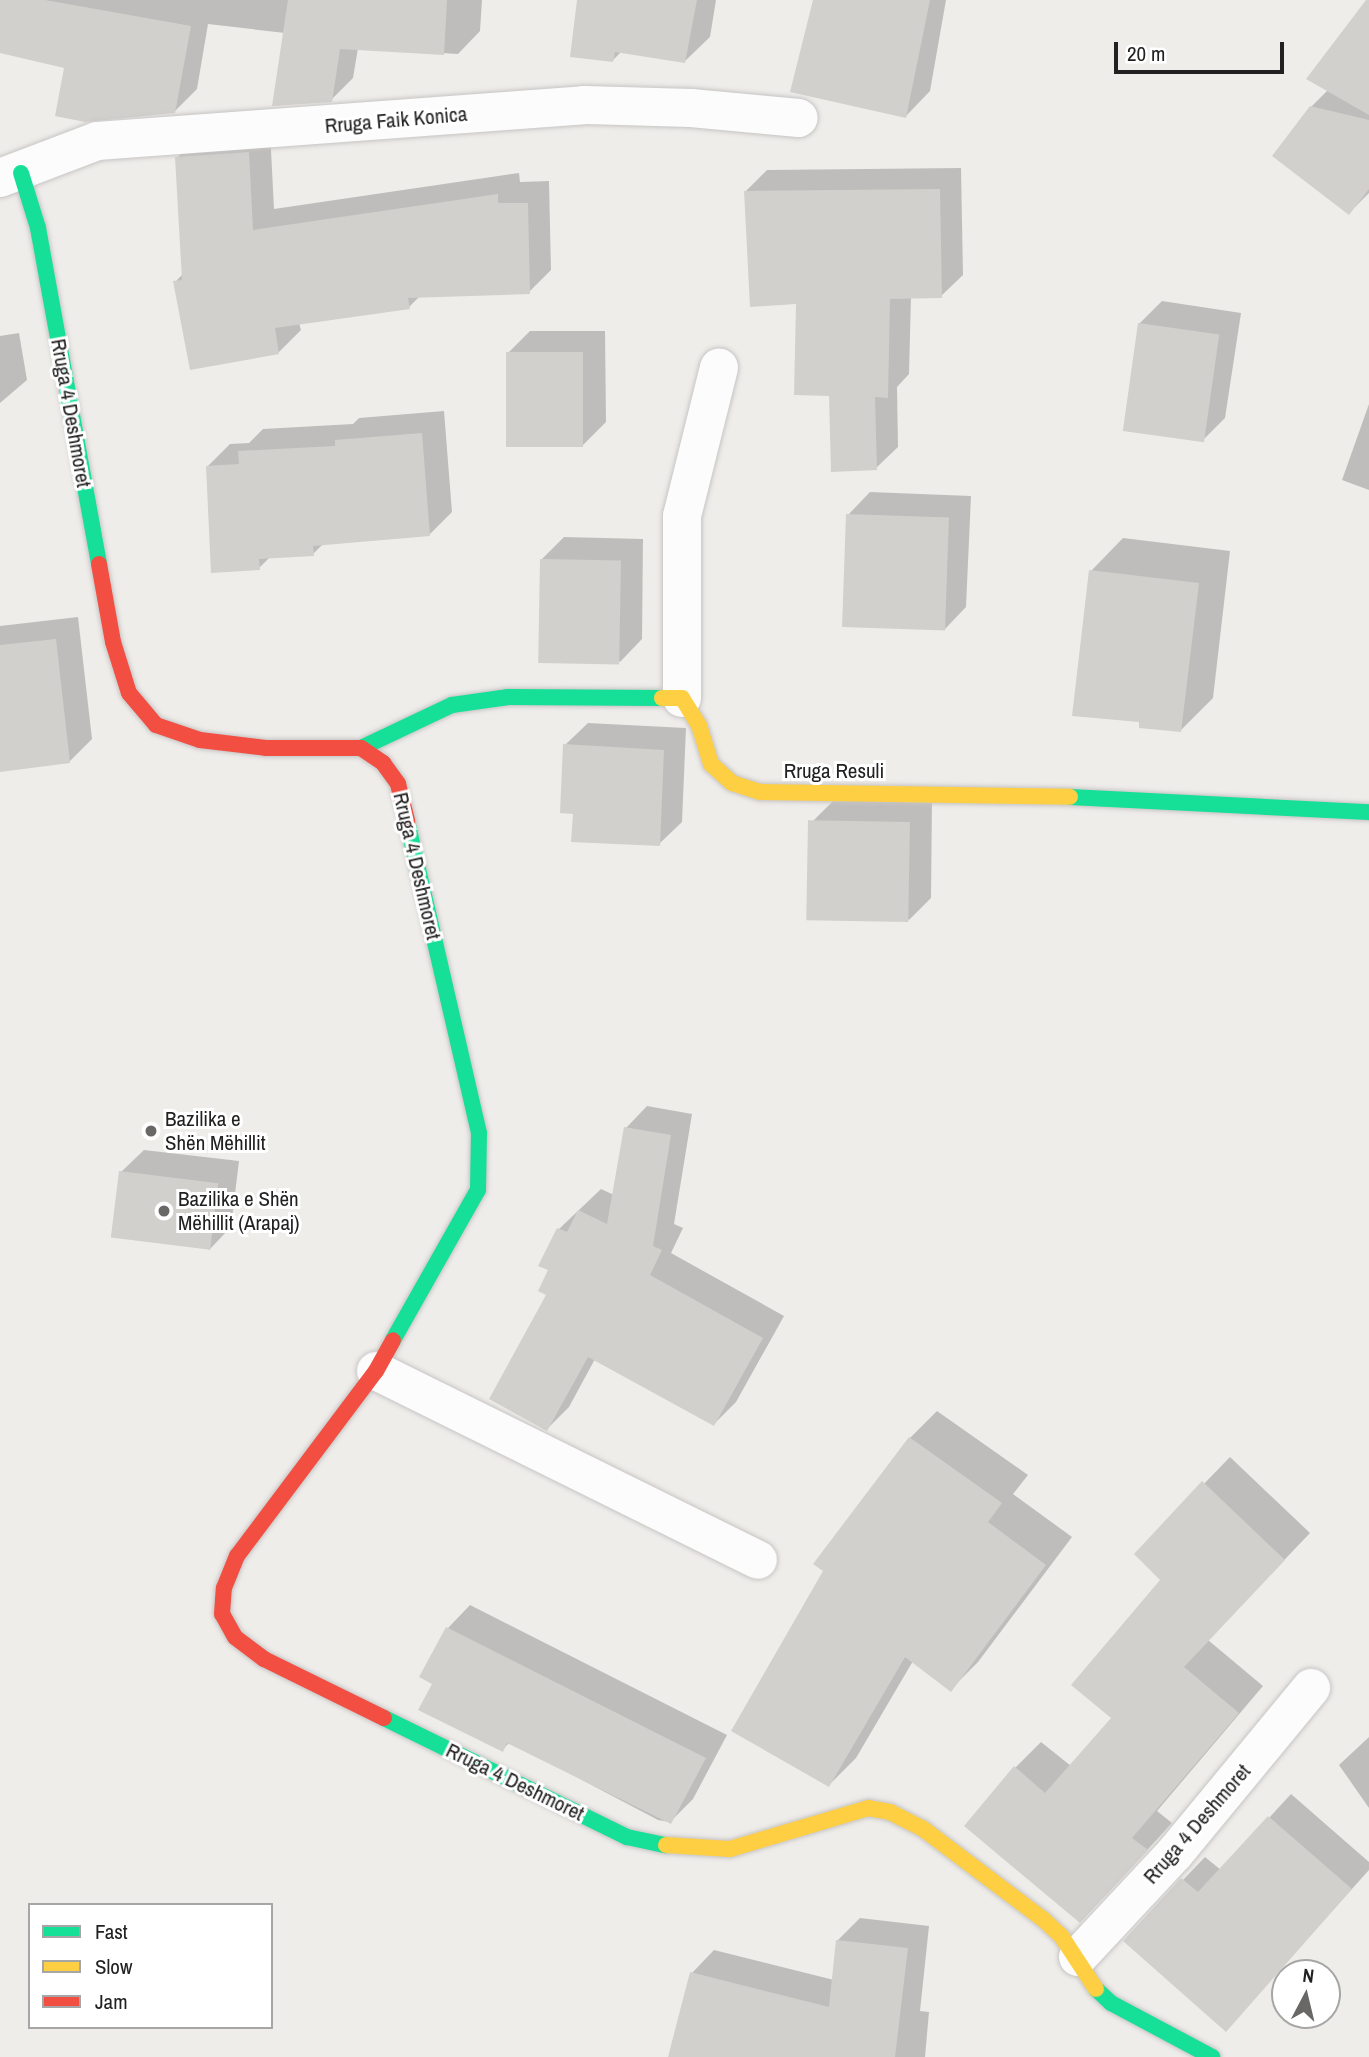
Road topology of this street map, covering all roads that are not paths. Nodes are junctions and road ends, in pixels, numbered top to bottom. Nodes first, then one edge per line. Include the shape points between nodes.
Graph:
1 (799, 118) dead end
2 (10, 175) edge
3 (719, 368) dead end
4 (682, 698) junction
5 (361, 748) junction
6 (1369, 812) edge
7 (376, 1371) junction
8 (758, 1560) dead end
9 (1311, 1688) dead end
10 (1078, 1957) junction
11 (1212, 2057) edge

1 - 2 street, Rruga Faik Konica via 691,107 584,105 97,141
2 - 5 street, Rruga 4 Deshmoret via 37,228 113,642 130,693 156,725 200,740 266,748
3 - 4 street via 682,516
4 - 5 street via 508,697 453,705
4 - 6 street, Rruga Resuli via 699,725 711,764 733,783 760,792 957,792
5 - 7 street, Rruga 4 Deshmoret via 383,763 398,784 479,1133 481,1162 478,1190
7 - 8 street
7 - 10 street, Rruga 4 Deshmoret via 237,1556 224,1588 222,1614 235,1637 264,1659 627,1837 678,1848 730,1849 868,1808 890,1812 922,1828 1044,1920
9 - 10 street, Rruga 4 Deshmoret via 1175,1853
10 - 11 street, Rruga 4 Deshmoret via 1091,1984 1111,2003

